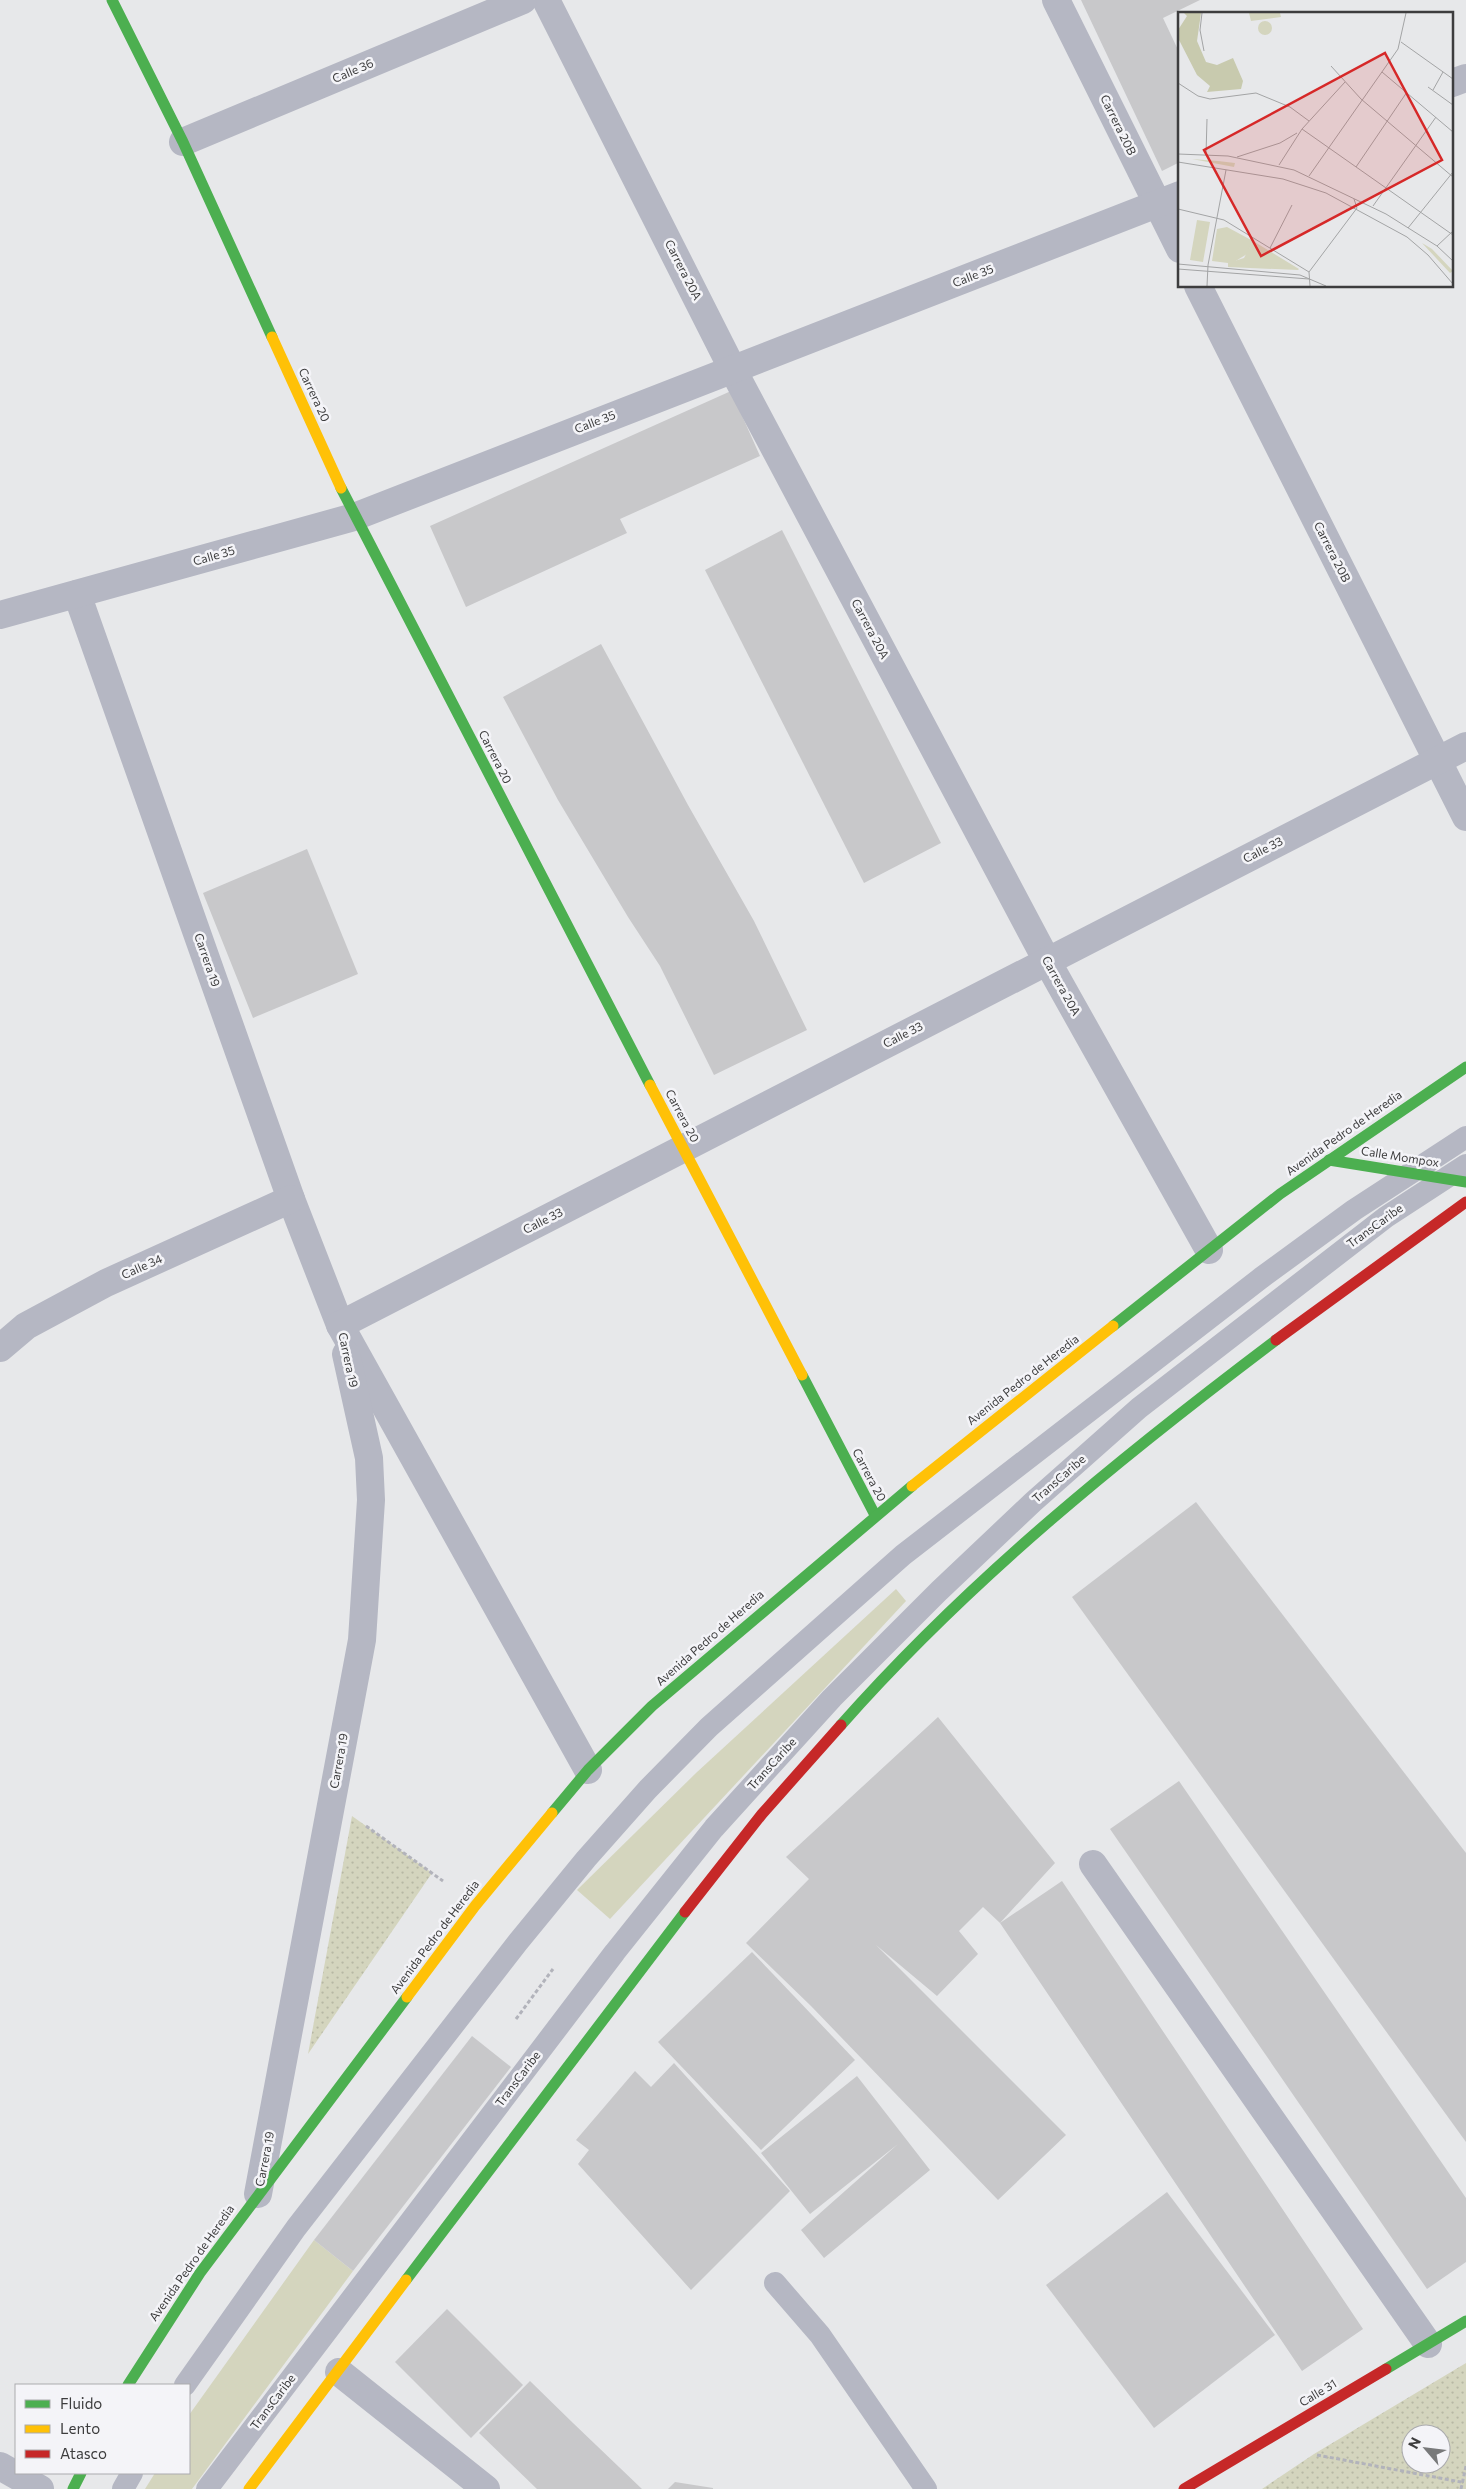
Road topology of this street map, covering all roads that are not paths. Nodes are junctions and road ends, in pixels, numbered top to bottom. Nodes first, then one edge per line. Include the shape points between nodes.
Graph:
1 (112, 0) edge
2 (523, 0) edge
3 (546, 0) edge
4 (1056, 0) edge
5 (1466, 78) edge
6 (1454, 82) edge
7 (183, 142) junction
8 (1168, 200) edge
9 (1178, 241) edge
10 (1199, 288) edge
11 (732, 368) junction
12 (354, 517) junction
13 (77, 594) junction
14 (0, 615) edge
15 (1466, 746) edge
16 (1437, 760) junction
17 (1466, 817) edge
18 (1047, 961) junction
19 (1466, 1067) edge
20 (1466, 1137) edge
21 (683, 1148) junction
22 (1329, 1160) junction
23 (1466, 1165) edge
24 (1411, 1173) junction
25 (1456, 1180) edge
26 (291, 1199) junction
27 (1466, 1202) edge
28 (1209, 1250) junction
29 (340, 1325) junction
30 (0, 1348) edge
31 (875, 1516) junction
32 (588, 1770) junction
33 (1094, 1864) dead end
34 (258, 2194) junction
35 (774, 2283) dead end
36 (1466, 2321) edge
37 (1428, 2344) junction
38 (339, 2372) junction
39 (129, 2384) edge
40 (186, 2384) edge
41 (0, 2466) edge
42 (80, 2474) edge
43 (131, 2474) edge
44 (40, 2489) edge
45 (73, 2489) edge
46 (123, 2489) edge
47 (207, 2489) edge
48 (249, 2489) edge
49 (486, 2489) edge
50 (926, 2489) edge
51 (1184, 2489) edge

1 - 7 main road, Carrera 20
2 - 7 street, Calle 36
3 - 11 street, Carrera 20A
4 - 8 street, Carrera 20B
5 - 6 street
7 - 12 main road, Carrera 20
8 - 9 street, Carrera 20B
8 - 11 street, Calle 35
10 - 16 street, Carrera 20B
11 - 12 street, Calle 35
11 - 18 street, Carrera 20A
12 - 13 street, Calle 35
12 - 21 main road, Carrera 20
13 - 14 street, Calle 35
13 - 26 street, Carrera 19
15 - 16 street, Calle 33
16 - 17 street, Carrera 20B
16 - 18 street, Calle 33
18 - 21 street, Calle 33
18 - 28 street, Carrera 20A
19 - 22 main road, Avenida Pedro de Heredia
20 - 24 lane, TransCaribe
21 - 29 street, Calle 33
21 - 31 main road, Carrera 20
22 - 24 main road, Calle Mompox
22 - 28 main road, Avenida Pedro de Heredia
23 - 25 lane, TransCaribe
24 - 25 main road, Calle Mompox
24 - 40 lane, TransCaribe via 1261,1278 910,1549 709,1727 648,1789 518,1942 296,2228
25 - 47 lane, TransCaribe via 1386,1217 1139,1408 1018,1515 832,1698 714,1828 615,1952
26 - 29 street, Carrera 19
26 - 30 street, Calle 34 via 106,1283 26,1326
27 - 38 main road via 1308,1315 1156,1430 986,1575 916,1646 762,1814 655,1951
28 - 31 main road, Avenida Pedro de Heredia
29 - 32 street, Carrera 19
29 - 34 street, Carrera 19 via 369,1458 371,1500 362,1640
31 - 32 main road, Avenida Pedro de Heredia via 652,1706
32 - 34 main road, Avenida Pedro de Heredia via 475,1906
33 - 37 street
34 - 39 main road, Avenida Pedro de Heredia via 200,2273
35 - 50 lane via 820,2335
36 - 37 main road, Calle 31
37 - 51 main road, Calle 31
38 - 48 main road
38 - 49 street
41 - 44 street
42 - 45 main road
43 - 46 lane

